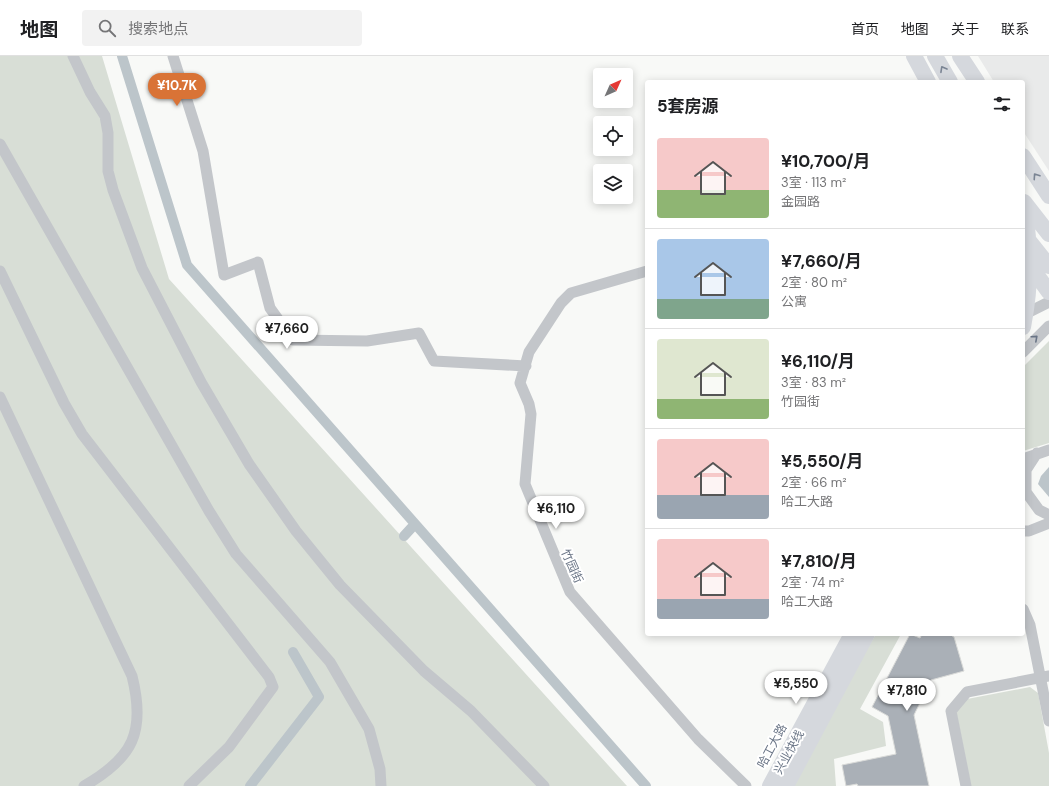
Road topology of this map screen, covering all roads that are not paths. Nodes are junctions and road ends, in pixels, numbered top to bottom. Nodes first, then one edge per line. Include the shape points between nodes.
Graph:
1 (73, 56) edge
2 (173, 56) edge
3 (906, 56) edge
4 (914, 56) edge
5 (935, 56) edge
6 (956, 56) edge
7 (960, 56) edge
8 (919, 80) edge
9 (927, 80) edge
10 (949, 80) edge
11 (968, 80) edge
12 (976, 80) edge
13 (0, 144) edge
14 (1025, 159) edge
15 (1049, 196) edge
16 (1025, 203) edge
17 (1025, 217) edge
18 (1049, 234) edge
19 (1025, 236) edge
20 (1025, 247) edge
21 (1025, 258) edge
22 (1049, 266) edge
23 (0, 271) edge
24 (645, 272) edge
25 (1025, 291) edge
26 (1049, 292) edge
27 (1049, 302) edge
28 (1025, 313) edge
29 (1025, 316) edge
30 (1049, 326) edge
31 (1025, 350) edge
32 (526, 366) junction
33 (0, 397) edge
34 (1049, 450) edge
35 (1037, 453) junction
36 (1025, 458) edge
37 (1049, 516) edge
38 (1049, 523) edge
39 (1025, 531) edge
40 (1025, 613) edge
41 (845, 636) edge
42 (851, 636) edge
43 (866, 636) edge
44 (872, 636) edge
45 (1045, 677) edge
46 (1049, 721) edge
47 (84, 786) edge
48 (189, 786) edge
49 (381, 786) edge
50 (544, 786) edge
51 (746, 786) edge
52 (766, 786) edge
53 (770, 786) edge
54 (786, 786) edge
55 (790, 786) edge
56 (966, 786) edge

1 - 50 street via 105,116 108,133 108,171 142,268 201,382 249,464 296,531 340,585 424,672 471,710
2 - 32 street via 203,151 224,275 258,262 270,308 293,340 367,341 419,333 434,361
3 - 8 highway
4 - 9 highway
10 -> 5 highway
6 - 11 highway
7 - 12 highway
13 - 49 street via 216,524 236,554 330,662 369,729 380,769
15 -> 14 highway
16 - 18 highway
17 - 28 highway via 1031,272
19 - 22 highway
20 - 25 highway via 1029,276
21 - 26 highway
23 - 48 street via 64,403 82,434 260,665 273,687 229,747
24 - 32 street, 竹园街 via 571,293 561,303 529,352
27 - 29 street
31 -> 30 street
32 - 51 street, 竹园街 via 520,383 531,414 525,484 570,592 698,739
33 - 47 street via 132,676 138,699 137,732 123,758 103,775
34 - 35 street
35 - 36 street
35 - 37 street via 1026,470 1026,492 1039,510
38 - 39 street
40 - 45 street
41 - 52 street, 哈工大路
42 - 53 highway, 兴业快线
43 - 54 highway, 兴业快线
44 - 55 street
45 - 46 street
45 - 56 street via 967,692 951,711

